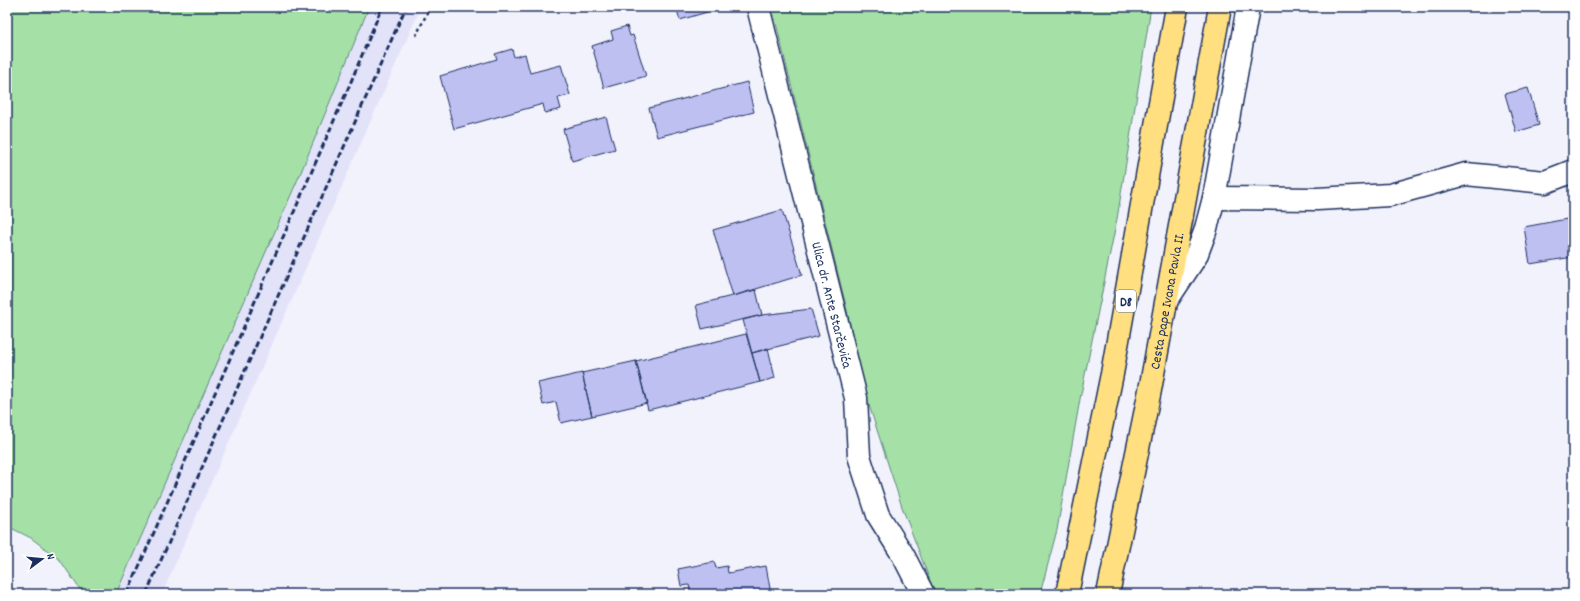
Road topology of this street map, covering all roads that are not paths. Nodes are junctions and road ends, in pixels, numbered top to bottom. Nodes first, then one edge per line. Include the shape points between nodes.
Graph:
1 (758, 7) edge
2 (1177, 7) edge
3 (1220, 7) edge
4 (1248, 7) edge
5 (1573, 171) edge
6 (1214, 198) junction
7 (1167, 300) junction
8 (923, 594) edge
9 (1067, 594) edge
10 (1108, 594) edge

1 - 8 street, Ulica dr. Ante Starčevića via 856,398 859,456 878,515 904,555
2 - 9 main road, D8 via 1112,374
3 - 7 main road, Cesta pape Ivana Pavla II.
4 - 6 street
5 - 6 street via 1545,182 1466,174 1390,195 1317,199
6 - 7 street via 1196,256
7 - 10 main road, Cesta pape Ivana Pavla II.

